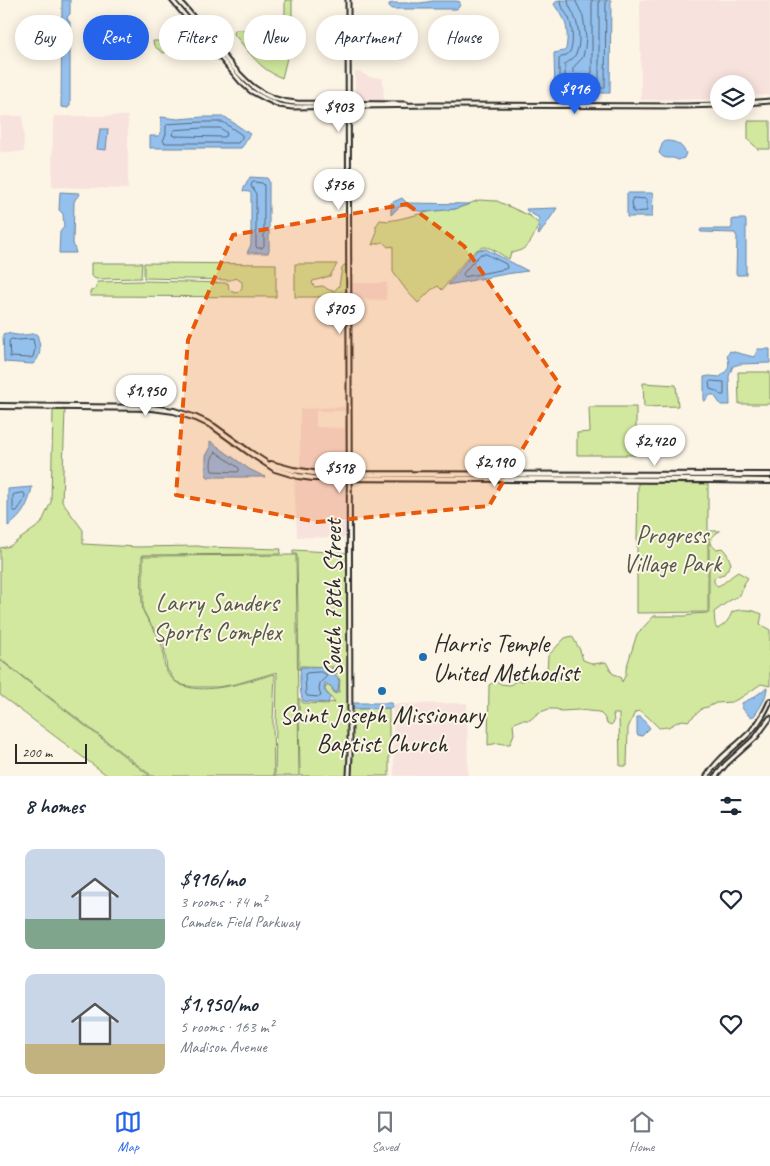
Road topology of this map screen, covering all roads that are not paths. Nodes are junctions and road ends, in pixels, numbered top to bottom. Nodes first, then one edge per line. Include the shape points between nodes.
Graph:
1 (172, 0) edge
2 (178, 0) edge
3 (348, 0) edge
4 (770, 101) edge
5 (755, 102) edge
6 (348, 105) junction
7 (710, 105) edge
8 (0, 406) edge
9 (633, 475) junction
10 (679, 475) junction
11 (770, 475) edge
12 (349, 476) junction
13 (608, 477) junction
14 (641, 479) junction
15 (770, 481) edge
16 (770, 701) edge
17 (770, 718) edge
18 (349, 776) edge
19 (707, 776) edge
20 (716, 776) edge

1 - 6 street via 237,78 254,93 290,107
2 - 6 street via 249,85 270,97 291,102
3 - 6 street, South 78th Street
4 - 5 street
6 - 7 street
6 - 12 street, South 78th Street
8 - 12 main road via 174,411 207,423 264,461 307,473
9 - 10 main road
9 - 13 main road
9 - 14 main road
10 - 11 main road
10 - 14 main road
12 - 13 main road
12 - 18 street, South 78th Street
13 - 14 main road
14 - 15 main road
16 - 19 street via 756,725
17 - 20 street via 756,737

